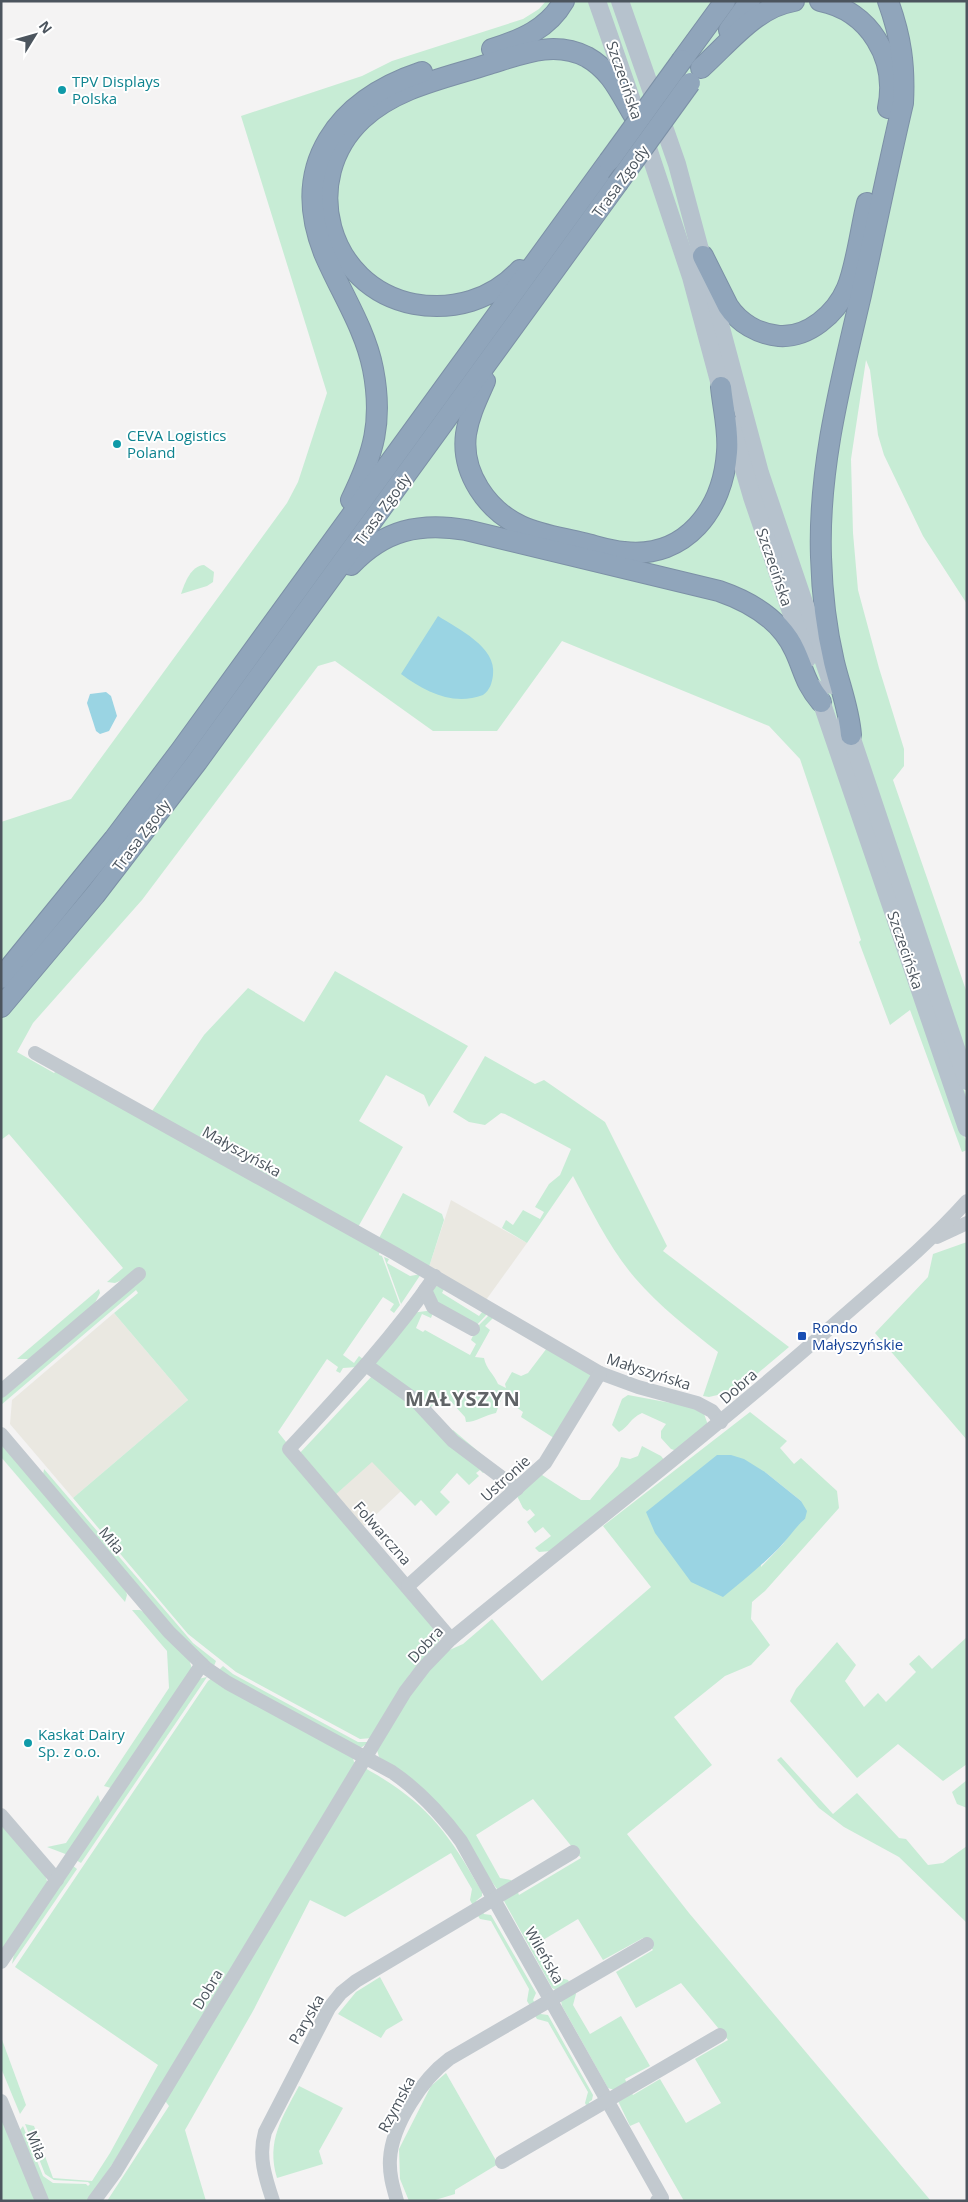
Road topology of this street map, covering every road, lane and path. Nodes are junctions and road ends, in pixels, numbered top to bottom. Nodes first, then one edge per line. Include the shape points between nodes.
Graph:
1 (564, 1) edge
2 (597, 1) edge
3 (620, 1) edge
4 (725, 1) edge
5 (750, 1) edge
6 (794, 1) edge
7 (820, 1) edge
8 (888, 1) edge
9 (696, 75) junction
10 (642, 128) junction
11 (569, 217) junction
12 (703, 256) junction
13 (526, 310) junction
14 (721, 388) junction
15 (317, 564) junction
16 (303, 616) junction
17 (821, 702) junction
18 (851, 735) junction
19 (1, 978) edge
20 (1, 1007) edge
21 (34, 1053) dead end
22 (967, 1081) edge
23 (967, 1128) edge
24 (967, 1201) edge
25 (967, 1224) edge
26 (930, 1240) junction
27 (139, 1274) dead end
28 (435, 1276) junction
29 (425, 1290) junction
30 (474, 1329) dead end
31 (366, 1365) junction
32 (600, 1373) junction
33 (1, 1392) edge
34 (721, 1422) junction
35 (1, 1434) edge
36 (517, 1489) junction
37 (408, 1586) junction
38 (451, 1639) junction
39 (202, 1664) junction
40 (366, 1758) junction
41 (1, 1814) edge
42 (574, 1852) dead end
43 (57, 1880) junction
44 (494, 1900) junction
45 (647, 1944) dead end
46 (1, 1962) edge
47 (550, 1998) junction
48 (720, 2035) dead end
49 (608, 2099) junction
50 (1, 2101) edge
51 (502, 2162) dead end
52 (660, 2199) edge
53 (42, 2201) edge
54 (94, 2201) edge
55 (273, 2201) edge
56 (397, 2201) edge

1 - 15 highway via 548,23 528,36 410,76 373,93 354,107 324,146 314,184 314,213 324,253 360,331 372,367 377,416 376,436 362,479
2 - 10 main road, Szczecińska
3 - 12 main road, Szczecińska via 677,164
4 - 11 highway, Trasa Zgody, bridge
5 - 9 highway, Trasa Zgody
6 - 9 highway via 760,14
7 - 12 highway via 843,8 868,27 881,47 890,78 889,104 847,288 836,307 820,323 796,334 772,335 749,326 733,314 715,285
8 - 18 highway via 905,72 903,103 837,398 820,515 825,604 834,662 850,715
9 - 13 highway, Trasa Zgody, bridge
10 - 11 highway via 627,108 613,79 595,62 568,50 535,50 422,85 372,110 341,144 332,165 327,193 334,237 341,253 358,275 376,289 422,305 444,307 494,292 511,280
10 - 14 main road, Szczecińska via 687,263
11 - 15 highway, Trasa Zgody
12 - 18 main road, Szczecińska via 766,492
13 - 14 highway via 472,408 466,436 474,481 499,513 521,526 624,552 665,547 691,533 713,507 724,470 728,450
13 - 16 highway, Trasa Zgody
14 - 17 main road, Szczecińska via 752,497
15 - 19 highway, Trasa Zgody via 114,840
16 - 17 highway via 353,563 390,535 441,526 466,530 710,588 745,601 773,620 786,635 809,688
16 - 20 highway, Trasa Zgody via 123,859
17 - 23 main road, Szczecińska
18 - 22 main road, Szczecińska
21 - 28 street, Małyszyńska
24 - 26 street, Dobra
25 - 26 street, Dobra
26 - 34 street, Dobra
27 - 33 street
28 - 29 street
28 - 32 street, Małyszyńska
29 - 30 street via 433,1307
29 - 31 street
31 - 36 street via 415,1400 453,1441
31 - 37 street, Folwarczna via 289,1449
32 - 34 street, Małyszyńska via 698,1403 712,1411
32 - 36 street, Ustronie via 545,1463
34 - 38 street, Dobra
35 - 39 street, Miła via 169,1632
36 - 37 street, Ustronie
37 - 38 street, Folwarczna
38 - 40 street, Dobra via 414,1679
39 - 40 street, Miła via 228,1683
39 - 43 street
40 - 44 street, Wileńska via 404,1780 439,1812 461,1841
40 - 54 street, Dobra via 116,2171
41 - 43 street
42 - 44 street, Paryska
43 - 46 street
44 - 47 street, Wileńska
44 - 55 street, Paryska via 356,1981 335,2000 264,2132 262,2164
45 - 47 street, Rzymska
47 - 49 street, Wileńska
47 - 56 street, Rzymska via 449,2059 420,2088 396,2134 391,2152 390,2177
48 - 49 street
49 - 51 street
49 - 52 street, Wileńska
50 - 53 street, Miła

